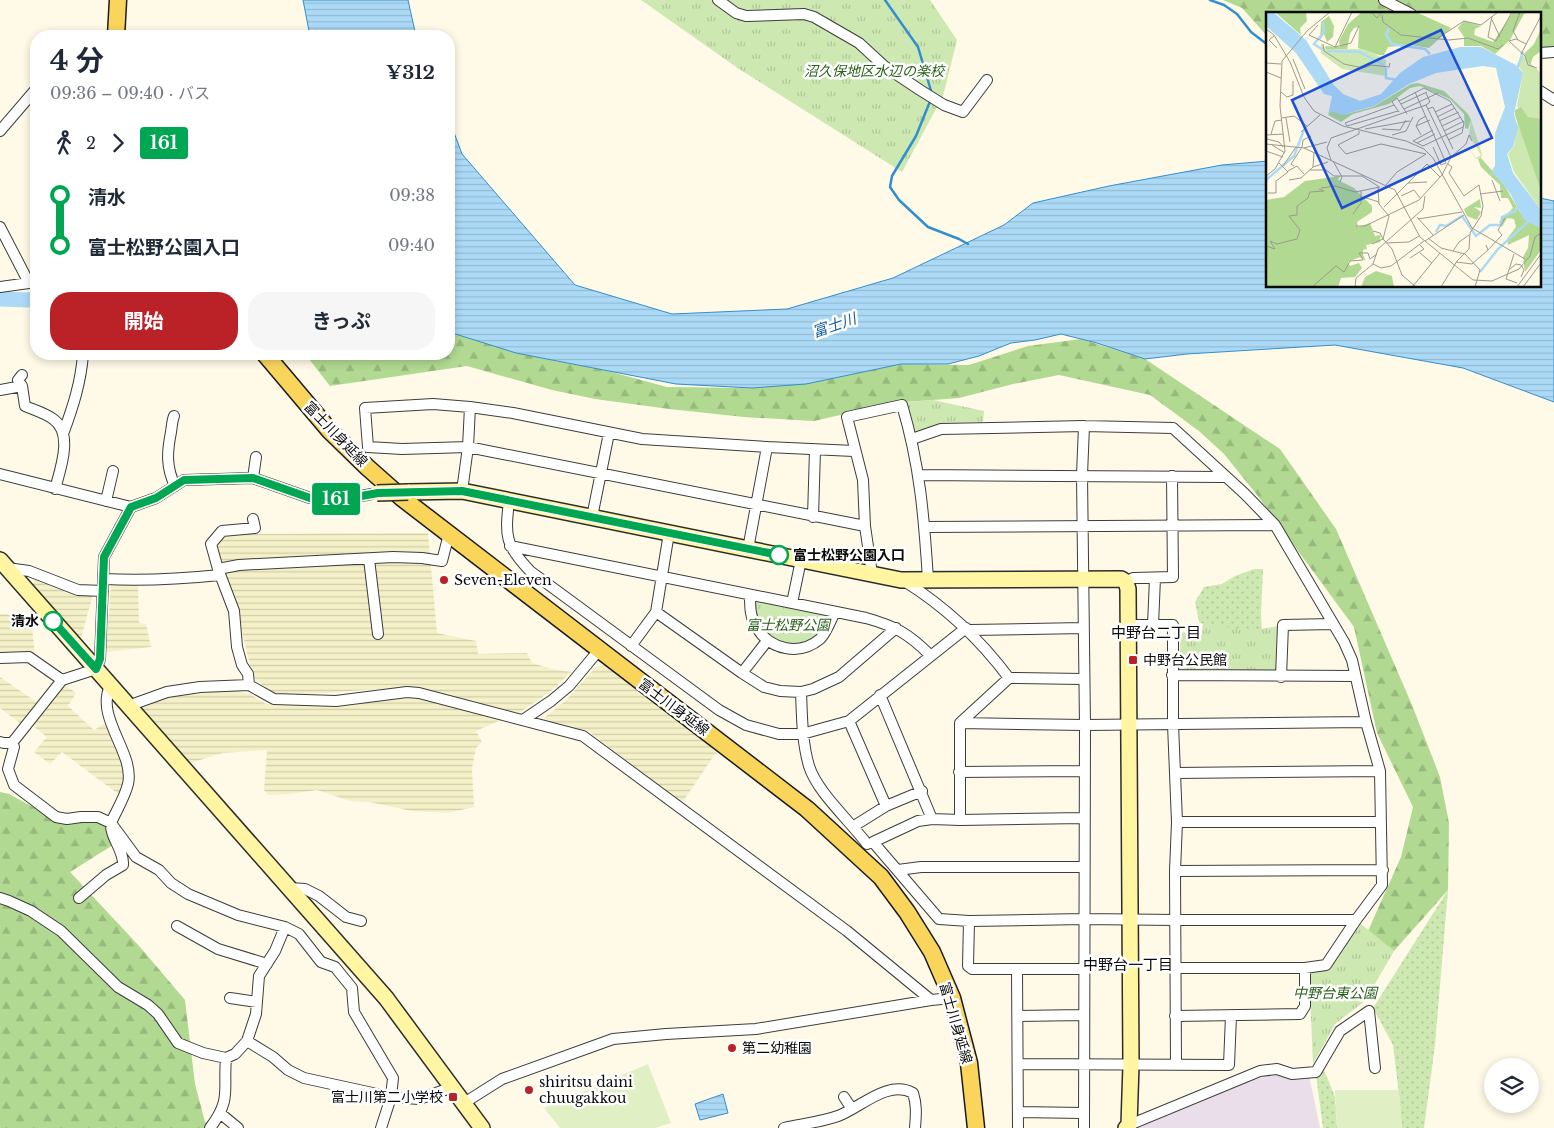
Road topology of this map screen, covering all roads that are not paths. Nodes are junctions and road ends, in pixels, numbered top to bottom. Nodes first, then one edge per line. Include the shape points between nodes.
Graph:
1 (118, 0) edge
2 (718, 0) edge
3 (1384, 0) edge
4 (1407, 12) edge
5 (116, 30) edge
6 (987, 80) dead end
7 (1542, 92) edge
8 (30, 96) edge
9 (1554, 100) edge
10 (0, 131) edge
11 (0, 227) edge
12 (30, 277) edge
13 (30, 282) edge
14 (0, 286) edge
15 (83, 360) edge
16 (270, 360) edge
17 (22, 375) dead end
18 (22, 386) junction
19 (0, 390) edge
20 (470, 407) junction
21 (174, 416) dead end
22 (1084, 426) junction
23 (609, 432) junction
24 (63, 434) junction
25 (912, 440) junction
26 (468, 447) junction
27 (767, 448) junction
28 (815, 450) junction
29 (854, 451) junction
30 (256, 457) dead end
31 (114, 471) dead end
32 (601, 473) junction
33 (0, 474) edge
34 (919, 475) junction
35 (1082, 475) junction
36 (1172, 476) junction
37 (1225, 477) junction
38 (253, 478) junction
39 (175, 486) junction
40 (55, 489) junction
41 (462, 491) junction
42 (378, 493) joint
43 (106, 501) junction
44 (509, 501) junction
45 (757, 505) junction
46 (131, 507) junction
47 (592, 517) junction
48 (813, 517) junction
49 (253, 519) dead end
50 (1083, 525) junction
51 (1275, 525) junction
52 (865, 526) junction
53 (1173, 526) junction
54 (924, 527) junction
55 (669, 533) junction
56 (449, 534) junction
57 (510, 546) junction
58 (748, 549) junction
59 (369, 559) junction
60 (801, 560) junction
61 (3, 564) edge
62 (219, 572) junction
63 (872, 574) junction
64 (662, 576) junction
65 (1083, 578) junction
66 (1155, 578) junction
67 (928, 579) junction
68 (104, 580) junction
69 (901, 580) junction
70 (1126, 582) junction
71 (103, 591) junction
72 (750, 595) junction
73 (792, 603) junction
74 (656, 612) junction
75 (835, 612) junction
76 (1333, 624) junction
77 (1128, 625) junction
78 (1153, 625) junction
79 (896, 628) junction
80 (1083, 628) junction
81 (967, 629) junction
82 (378, 634) dead end
83 (768, 641) junction
84 (631, 646) junction
85 (599, 650) junction
86 (930, 655) junction
87 (0, 658) edge
88 (96, 669) junction
89 (742, 674) junction
90 (1172, 676) junction
91 (1355, 676) junction
92 (1281, 677) junction
93 (1009, 678) junction
94 (1083, 679) junction
95 (62, 680) junction
96 (249, 685) junction
97 (110, 686) junction
98 (801, 692) junction
99 (880, 695) junction
100 (128, 706) junction
101 (523, 720) junction
102 (849, 721) junction
103 (1366, 722) junction
104 (960, 723) junction
105 (1128, 724) junction
106 (1173, 724) junction
107 (1085, 725) junction
108 (802, 734) junction
109 (0, 742) edge
110 (12, 742) junction
111 (1084, 771) junction
112 (1380, 771) junction
113 (959, 772) junction
114 (1176, 772) junction
115 (922, 791) junction
116 (886, 806) junction
117 (1084, 818) junction
118 (932, 819) junction
119 (960, 820) junction
120 (1177, 822) junction
121 (1381, 822) junction
122 (111, 824) junction
123 (854, 826) junction
124 (867, 844) dead end
125 (1083, 867) junction
126 (898, 870) junction
127 (1383, 870) junction
128 (1175, 871) junction
129 (288, 888) junction
130 (0, 898) edge
131 (79, 898) dead end
132 (1084, 919) junction
133 (1129, 919) junction
134 (1176, 920) junction
135 (1356, 920) junction
136 (361, 921) dead end
137 (969, 921) junction
138 (177, 926) dead end
139 (285, 926) junction
140 (267, 964) junction
141 (1175, 968) junction
142 (1305, 968) junction
143 (1083, 969) junction
144 (1017, 970) junction
145 (230, 998) dead end
146 (952, 998) junction
147 (931, 1000) junction
148 (257, 1002) junction
149 (1018, 1016) junction
150 (1083, 1016) junction
151 (1175, 1016) junction
152 (1230, 1016) junction
153 (247, 1041) junction
154 (226, 1058) junction
155 (1018, 1064) junction
156 (1084, 1064) junction
157 (1131, 1065) junction
158 (1176, 1065) junction
159 (1375, 1068) dead end
160 (453, 1087) junction
161 (844, 1097) dead end
162 (391, 1098) junction
163 (464, 1103) junction
164 (852, 1109) junction
165 (1018, 1112) junction
166 (1084, 1113) junction
167 (221, 1114) junction
168 (1128, 1127) edge
169 (210, 1128) edge
170 (238, 1128) edge
171 (381, 1128) edge
172 (482, 1128) edge
173 (784, 1128) edge
174 (915, 1128) edge
175 (976, 1128) edge
176 (1018, 1128) edge
177 (1084, 1128) edge

1 - 5 main road
2 - 6 street via 746,16 804,14 814,18 859,43 884,66 920,90 963,112
3 - 4 street
7 - 9 street
8 - 10 street
11 - 12 street
13 - 14 street
15 - 24 street via 78,391
16 - 56 main road, 富士川身延線 via 342,443 402,498
17 - 18 street via 18,380
18 - 19 street
18 - 24 street via 25,406 55,420
20 - 23 street
20 - 26 street
20 - 26 street via 433,404 365,408 368,447
21 - 39 street via 167,459
22 - 25 street via 941,429
22 - 35 street
22 - 37 street via 1173,428
23 - 27 street via 642,439
23 - 32 street
24 - 40 street via 64,454
25 - 29 street via 902,405 847,417
25 - 34 street
26 - 32 street
26 - 41 street
27 - 28 street
27 - 45 street
28 - 29 street
28 - 48 street
29 - 52 street via 863,480
30 - 38 street
31 - 43 street
32 - 45 street
32 - 47 street
33 - 40 street
34 - 35 street
34 - 54 street
35 - 36 street
35 - 50 street
36 - 37 street
36 - 53 street
37 - 51 street
38 - 39 street via 184,480
38 - 42 street via 310,498 345,499
39 - 46 street via 156,498
40 - 43 street
41 - 42 street, bridge
41 - 44 street
43 - 46 street
44 - 47 street
44 - 57 street via 506,528
45 - 48 street
45 - 58 street
46 - 68 street via 104,557
47 - 55 street
48 - 52 street
49 - 62 street via 255,528 222,530 213,540 211,544
50 - 53 street
50 - 54 street
50 - 65 street
51 - 53 street
51 - 76 street
52 - 63 street
53 - 66 street via 1173,577
54 - 67 street
55 - 58 street
55 - 64 street
56 - 59 street via 442,561
56 - 85 main road, 富士川身延線
57 - 64 street
57 - 84 street via 530,571
58 - 60 street
59 - 62 street via 239,566
59 - 82 street
60 - 63 street
60 - 73 street
61 - 71 street via 78,590
61 - 88 street
62 - 68 street via 183,579
62 - 96 street via 234,611 238,647
63 - 69 street
64 - 72 street
64 - 74 street
65 - 67 street
65 - 70 street via 1121,579
65 - 80 street
66 - 70 street via 1133,578
66 - 78 street
67 - 69 street
68 - 71 street
69 - 81 street via 925,594
70 - 77 street
71 - 88 street via 100,659
72 - 73 street
72 - 83 street via 750,613 756,627
73 - 75 street
74 - 84 street
74 - 89 street
75 - 79 street
75 - 83 street via 826,632 803,648 795,650
76 - 91 street via 1352,660
76 - 92 street via 1283,625
77 - 78 street
77 - 105 street
78 - 90 street via 1173,625
79 - 86 street
79 - 98 street via 839,676
80 - 81 street
80 - 94 street
81 - 86 street
81 - 93 street via 992,654
83 - 89 street
84 - 108 street via 719,710 746,725 779,734
85 - 101 street via 569,686
85 - 146 main road, 富士川身延線 via 807,809 881,877 932,952
86 - 99 street
87 - 95 street via 29,657
88 - 95 street
88 - 97 street
89 - 98 street via 764,687
90 - 92 street
90 - 106 street
91 - 92 street
91 - 103 street
93 - 94 street
93 - 104 street
94 - 107 street
95 - 110 street
96 - 100 street via 167,692
96 - 101 street via 274,699 336,701 413,692
97 - 100 street
97 - 122 street via 107,709 128,767 128,783
98 - 108 street
99 - 102 street
99 - 115 street
100 - 129 street
101 - 147 street via 583,736 839,925
102 - 108 street
102 - 116 street
103 - 106 street
103 - 112 street
104 - 107 street
104 - 113 street
105 - 106 street
105 - 107 street
105 - 133 street
106 - 114 street
107 - 111 street
108 - 123 street via 809,768 824,793
109 - 110 street
110 - 122 street via 14,747 8,769 14,785 56,817 98,817
111 - 113 street
111 - 117 street
112 - 114 street
112 - 121 street
113 - 119 street
114 - 120 street
115 - 116 street
115 - 118 street
116 - 123 street
117 - 119 street
117 - 125 street
118 - 119 street
118 - 126 street via 918,821 873,842
120 - 121 street
120 - 128 street
121 - 127 street
122 - 131 street via 123,865
122 - 139 street via 136,857 159,870 188,894 238,914
123 - 124 street
125 - 126 street via 921,867
125 - 132 street
126 - 137 street via 939,919
127 - 128 street
127 - 135 street via 1382,885
128 - 134 street
129 - 136 street via 306,884 346,917
129 - 160 street via 386,998
130 - 154 street via 31,911 61,931 118,987 158,1014 178,1042 203,1053
132 - 133 street
132 - 137 street
132 - 143 street
133 - 134 street
133 - 157 street
134 - 135 street
134 - 141 street
135 - 142 street via 1326,966
137 - 144 street via 968,966 972,969
138 - 140 street via 218,949
139 - 140 street
139 - 162 street via 299,934 321,962 335,967 352,988 354,1012 393,1078
140 - 148 street via 259,976
141 - 142 street
141 - 151 street
142 - 152 street via 1305,1006 1300,1014
143 - 144 street
143 - 150 street
144 - 149 street
145 - 148 street
146 - 147 street
146 - 175 main road, 富士川身延線 via 969,1063
147 - 163 street via 756,1030 613,1039 502,1079
148 - 153 street
149 - 150 street
149 - 155 street
150 - 156 street
151 - 152 street
151 - 158 street
152 - 158 street via 1229,1065
153 - 154 street via 235,1054
153 - 162 street via 304,1078
154 - 167 street via 226,1094
155 - 156 street
155 - 165 street
156 - 157 street
156 - 166 street
157 - 158 street
157 - 168 street
159 - 168 street via 1369,1011 1340,1031 1316,1072 1260,1071
160 - 162 street via 419,1099
160 - 163 street
161 - 164 street
162 - 171 street
163 - 172 street
164 - 173 street via 838,1116
164 - 174 street via 886,1091 906,1089 913,1093 917,1106
165 - 166 street
165 - 176 street
166 - 177 street
167 - 169 street
167 - 170 street

